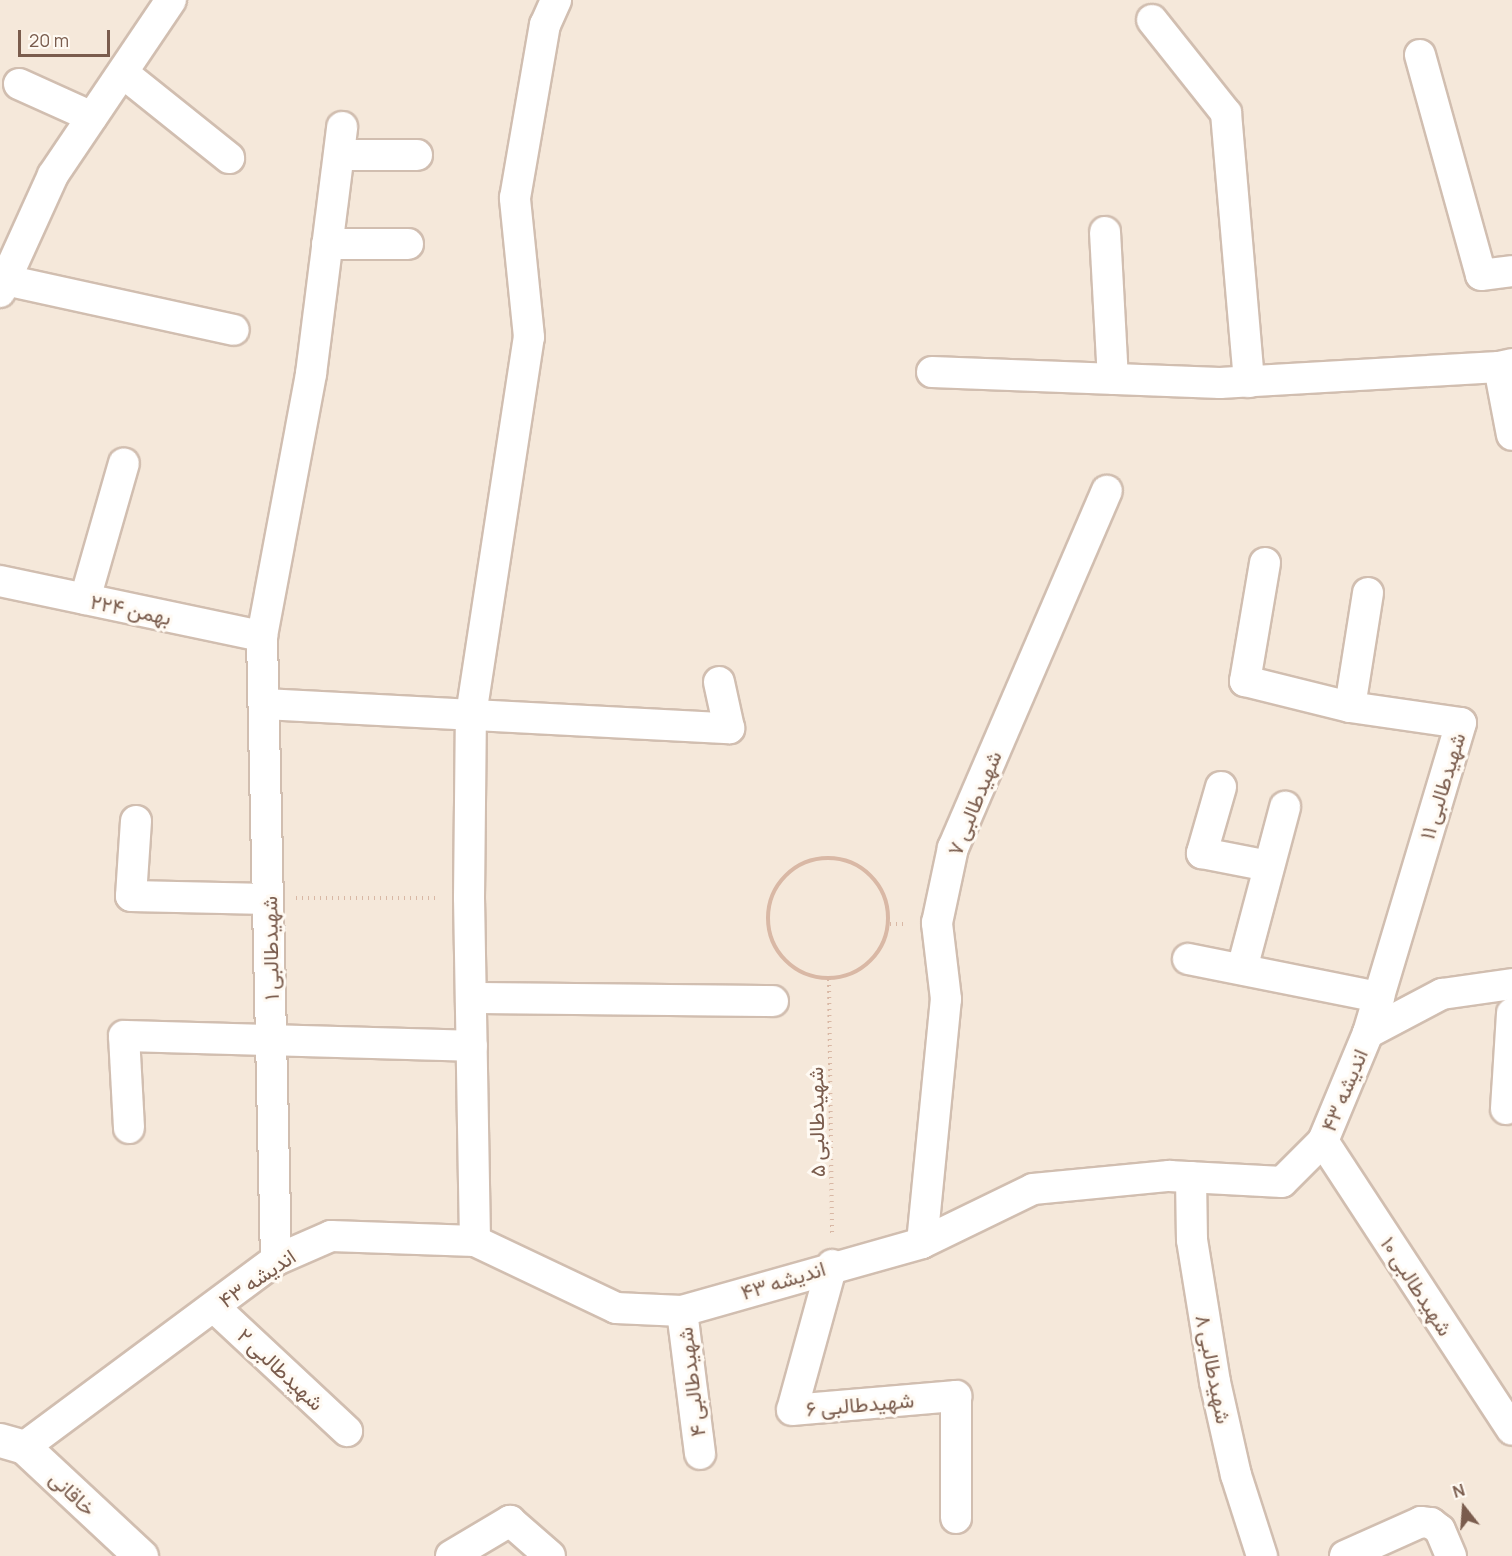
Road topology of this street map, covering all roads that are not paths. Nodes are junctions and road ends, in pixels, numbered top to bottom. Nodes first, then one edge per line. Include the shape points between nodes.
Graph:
1 (171, 0) edge
2 (556, 0) edge
3 (1152, 20) dead end
4 (1420, 55) dead end
5 (123, 73) junction
6 (19, 84) dead end
7 (92, 117) junction
8 (417, 155) dead end
9 (229, 158) dead end
10 (1105, 232) dead end
11 (327, 244) junction
12 (408, 244) dead end
13 (1512, 271) edge
14 (3, 286) edge
15 (234, 330) dead end
16 (1506, 366) edge
17 (932, 372) dead end
18 (1113, 379) junction
19 (1248, 382) junction
20 (1512, 435) edge
21 (123, 463) dead end
22 (1107, 491) dead end
23 (1265, 563) dead end
24 (0, 581) edge
25 (1368, 593) dead end
26 (85, 599) junction
27 (262, 636) junction
28 (719, 682) dead end
29 (264, 704) junction
30 (1350, 707) junction
31 (471, 715) junction
32 (1221, 787) dead end
33 (1285, 807) dead end
34 (136, 821) dead end
35 (1269, 866) junction
36 (268, 898) junction
37 (1188, 959) dead end
38 (1242, 969) junction
39 (1512, 984) edge
40 (1379, 997) junction
41 (471, 998) junction
42 (773, 1001) dead end
43 (1512, 1013) edge
44 (1368, 1033) junction
45 (272, 1039) junction
46 (471, 1046) junction
47 (1506, 1109) dead end
48 (129, 1128) dead end
49 (1323, 1141) junction
50 (1191, 1177) junction
51 (475, 1241) junction
52 (922, 1243) junction
53 (276, 1260) junction
54 (832, 1265) junction
55 (214, 1307) junction
56 (682, 1311) junction
57 (1512, 1430) edge
58 (347, 1431) dead end
59 (12, 1443) edge
60 (700, 1454) dead end
61 (956, 1518) dead end
62 (141, 1556) edge
63 (451, 1556) edge
64 (550, 1556) edge
65 (1262, 1556) edge
66 (1346, 1556) edge
67 (1451, 1556) edge

1 - 5 street
2 - 31 street via 545,25 515,198 529,337
3 - 19 street via 1226,113
4 - 13 street via 1481,275
5 - 7 street
5 - 9 street
6 - 7 street
7 - 14 street via 53,175
8 - 11 street, شهیدطالبی ۱ via 340,141
10 - 18 street
11 - 12 street
11 - 27 street, شهیدطالبی ۱ via 311,374
14 - 15 street
16 - 19 street
16 - 20 street
17 - 18 street
18 - 19 street
21 - 26 street
22 - 52 street, شهیدطالبی ۷ via 953,848 937,923 946,999
23 - 30 street via 1245,681
24 - 26 street, ۲۲بهمن ۴
25 - 30 street
26 - 27 street, ۲۲بهمن ۴
27 - 29 street, شهیدطالبی ۱
28 - 31 street via 729,728
29 - 31 street
29 - 36 street, شهیدطالبی ۱
30 - 40 street, شهیدطالبی ۱۱ via 1461,723
31 - 41 street
32 - 35 street via 1202,853
33 - 35 street
34 - 36 street via 131,896
35 - 38 street
36 - 45 street, شهیدطالبی ۱
37 - 38 street
38 - 40 street
39 - 44 street, اندیشه ۴۳ via 1443,994
40 - 44 street, شهیدطالبی ۱۱
41 - 42 street
41 - 46 street
43 - 47 street
44 - 49 street, اندیشه ۴۳
45 - 46 street
45 - 48 street via 124,1036
45 - 53 street, شهیدطالبی ۱
46 - 51 street
49 - 50 street, اندیشه ۴۳ via 1282,1182
49 - 57 street, شهیدطالبی ۱۰
50 - 52 street, اندیشه ۴۳ via 1033,1189
50 - 65 street, شهیدطالبی ۸ via 1192,1240 1215,1382 1236,1475
51 - 53 street, اندیشه ۴۳ via 331,1236
51 - 56 street, اندیشه ۴۳ via 616,1308
52 - 54 street, اندیشه ۴۳
53 - 55 street, اندیشه ۴۳
54 - 56 street, اندیشه ۴۳
54 - 61 street, شهیدطالبی ۶ via 792,1410 956,1396
55 - 58 street, شهیدطالبی ۲
55 - 59 street, اندیشه ۴۳
56 - 60 street, شهیدطالبی ۴
59 - 62 main road, خاقانی
63 - 64 street via 510,1521
66 - 67 street via 1420,1522 1431,1523 1440,1530

